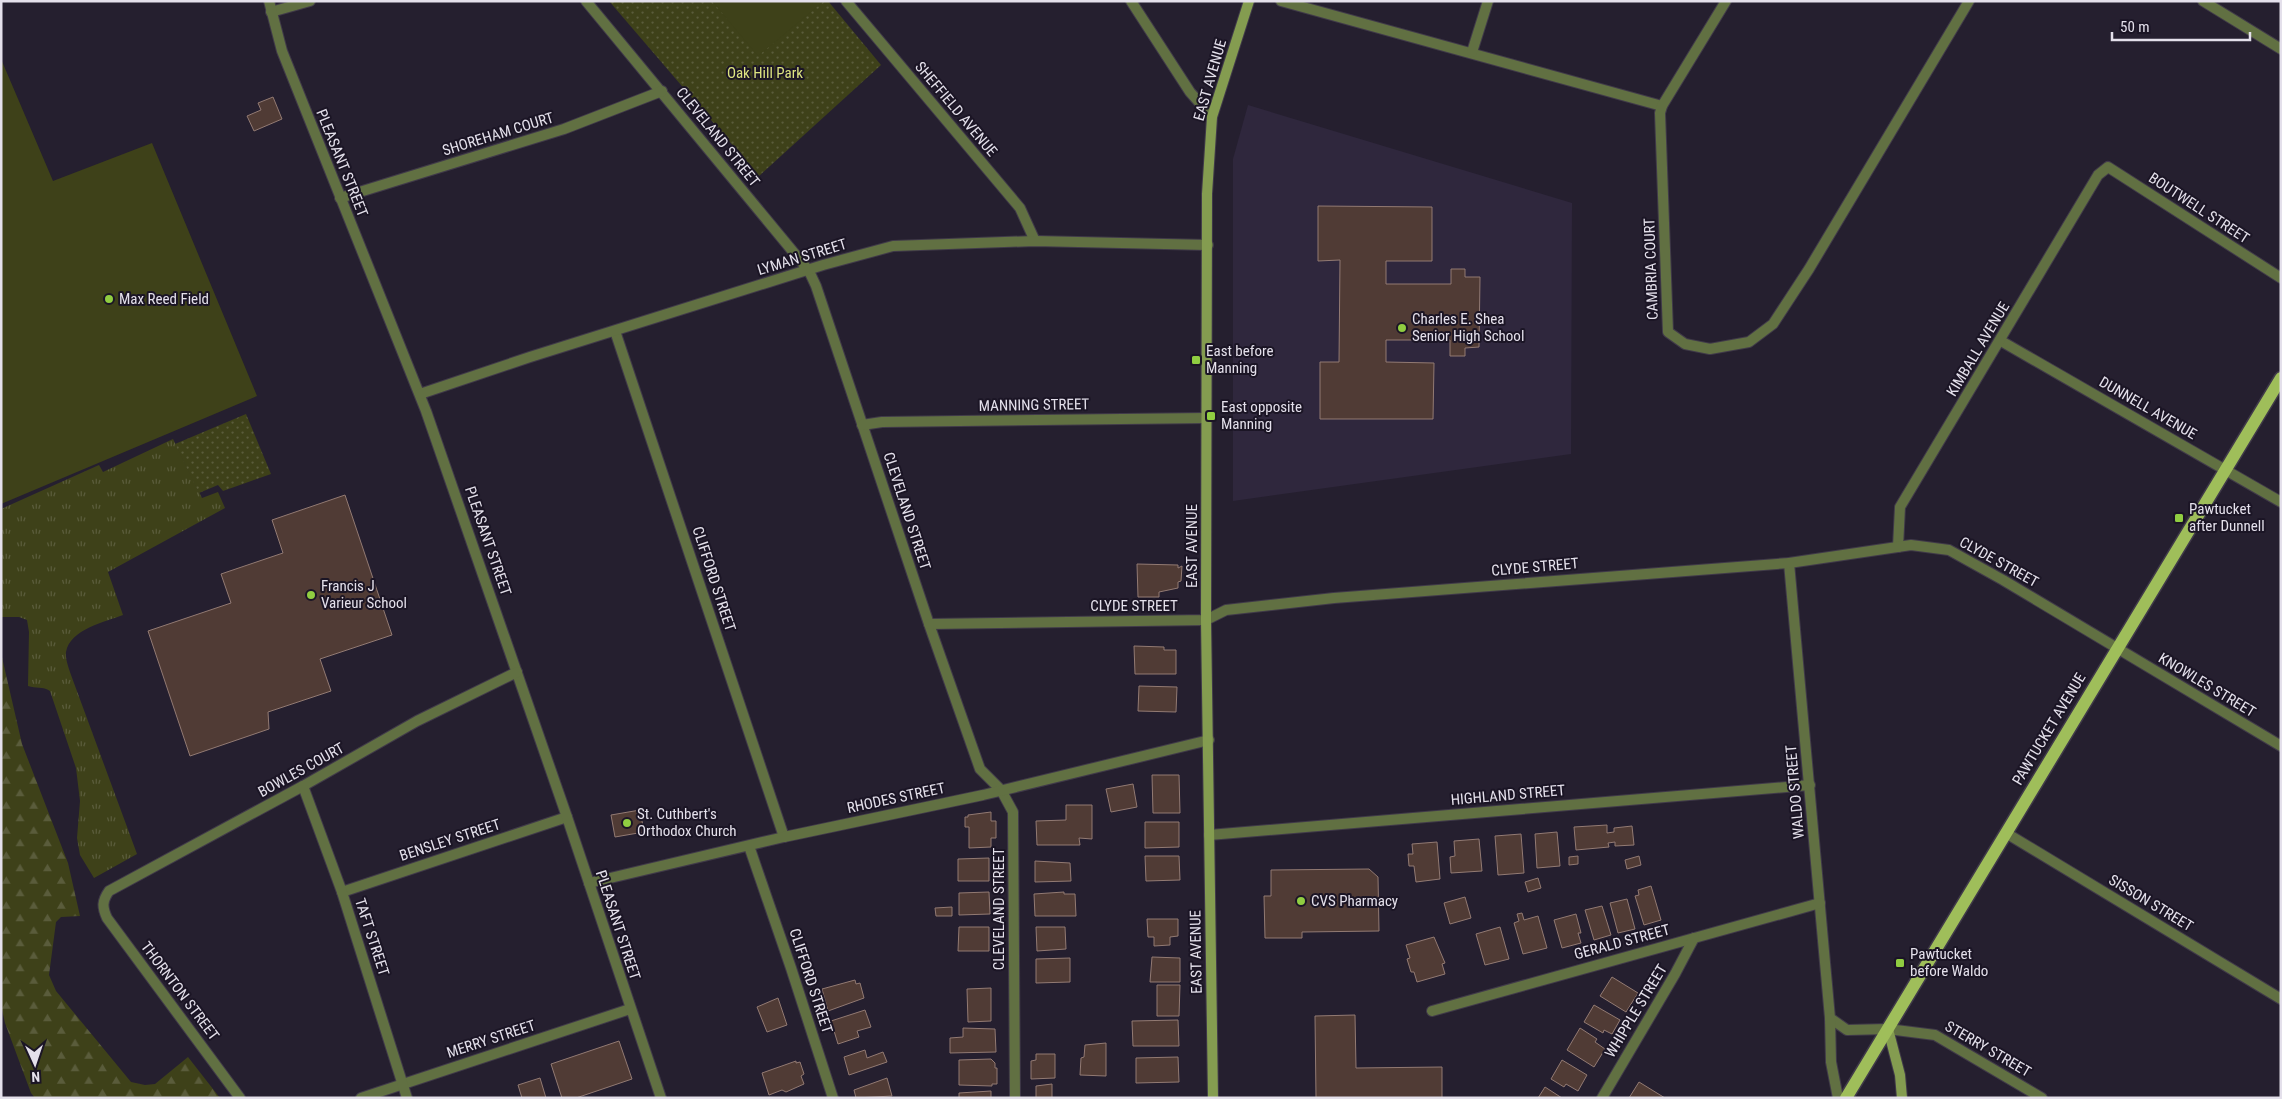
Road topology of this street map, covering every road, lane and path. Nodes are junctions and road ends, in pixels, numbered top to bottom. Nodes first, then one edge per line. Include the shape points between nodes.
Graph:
1 (310, 1) edge
2 (586, 1) edge
3 (846, 1) edge
4 (1131, 1) edge
5 (1249, 1) edge
6 (1281, 1) edge
7 (1488, 1) edge
8 (1726, 1) edge
9 (1969, 1) edge
10 (2203, 1) edge
11 (270, 6) edge
12 (2281, 49) edge
13 (1472, 52) junction
14 (662, 91) junction
15 (1662, 106) junction
16 (1212, 118) junction
17 (2103, 173) joint
18 (340, 198) junction
19 (1035, 241) junction
20 (1208, 245) junction
21 (809, 271) junction
22 (2281, 278) edge
23 (615, 331) junction
24 (2001, 341) junction
25 (2281, 378) edge
26 (420, 394) junction
27 (1207, 418) junction
28 (862, 425) junction
29 (2225, 469) junction
30 (2281, 502) edge
31 (1898, 547) junction
32 (1788, 564) junction
33 (1206, 620) junction
34 (929, 624) junction
35 (2118, 648) junction
36 (517, 672) junction
37 (1209, 740) junction
38 (2281, 746) edge
39 (1810, 785) junction
40 (303, 786) junction
41 (1001, 790) junction
42 (567, 817) junction
43 (2006, 832) junction
44 (1209, 835) junction
45 (784, 837) junction
46 (749, 846) junction
47 (588, 883) junction
48 (342, 892) junction
49 (103, 899) joint
50 (1820, 903) junction
51 (1694, 938) junction
52 (2281, 999) edge
53 (630, 1009) junction
54 (1432, 1011) dead end
55 (1830, 1018) junction
56 (1888, 1029) junction
57 (403, 1084) junction
58 (240, 1098) edge
59 (361, 1098) edge
60 (407, 1098) edge
61 (661, 1098) edge
62 (833, 1098) edge
63 (1015, 1098) edge
64 (1213, 1098) edge
65 (1602, 1098) edge
66 (1838, 1098) edge
67 (1846, 1098) edge
68 (1902, 1098) edge
69 (2042, 1098) edge

1 - 11 street
2 - 14 street, CLEVELAND STREET
3 - 19 street, SHEFFIELD AVENUE via 1020,208
4 - 16 street via 1190,92
5 - 16 main road, EAST AVENUE
6 - 13 street
7 - 13 street
8 - 15 street
9 - 15 street, CAMBRIA COURT via 1773,324 1749,342 1710,349 1685,344 1668,332
10 - 12 street
11 - 18 street, PLEASANT STREET via 282,51
13 - 15 street
14 - 18 street, SHOREHAM COURT via 564,129
14 - 21 street, CLEVELAND STREET
16 - 20 main road, EAST AVENUE
17 - 22 street, BOUTWELL STREET via 2108,168
17 - 24 street, KIMBALL AVENUE via 2098,175
18 - 26 street, PLEASANT STREET
19 - 20 street, LYMAN STREET
19 - 21 street, LYMAN STREET via 893,246
20 - 27 main road, EAST AVENUE
21 - 23 street, LYMAN STREET
21 - 28 street, CLEVELAND STREET
23 - 26 street, LYMAN STREET
23 - 45 street, CLIFFORD STREET
24 - 29 street, DUNNELL AVENUE
24 - 31 street, KIMBALL AVENUE via 1900,507
25 - 29 main road, PAWTUCKET AVENUE
26 - 36 street, PLEASANT STREET
27 - 28 street, MANNING STREET via 882,422
27 - 33 main road, EAST AVENUE
28 - 34 street, CLEVELAND STREET
29 - 30 street, DUNNELL AVENUE
29 - 35 main road, PAWTUCKET AVENUE
31 - 32 street, CLYDE STREET
31 - 35 street, CLYDE STREET via 1910,545 1949,550
32 - 33 street, CLYDE STREET via 1334,598 1226,610
32 - 39 street, WALDO STREET
33 - 34 street, CLYDE STREET
33 - 37 main road, EAST AVENUE
34 - 41 street, CLEVELAND STREET via 980,769
35 - 38 street, KNOWLES STREET
35 - 43 main road, PAWTUCKET AVENUE
36 - 40 street, BOWLES COURT via 417,721
36 - 42 street, PLEASANT STREET
37 - 41 street, RHODES STREET
37 - 44 main road, EAST AVENUE
39 - 44 street, HIGHLAND STREET
39 - 50 street, WALDO STREET
40 - 48 street, TAFT STREET
40 - 49 street, BOWLES COURT via 109,891
41 - 45 street, RHODES STREET
41 - 63 street, CLEVELAND STREET via 1010,804 1013,820
42 - 47 street, PLEASANT STREET
42 - 48 street, BENSLEY STREET
43 - 52 street, SISSON STREET
43 - 56 main road, PAWTUCKET AVENUE
44 - 64 main road, EAST AVENUE
45 - 46 street, RHODES STREET
46 - 47 street, RHODES STREET
46 - 62 street, CLIFFORD STREET
47 - 53 street, PLEASANT STREET
48 - 57 street, TAFT STREET
49 - 58 street, THORNTON STREET via 107,918
50 - 51 street, GERALD STREET
50 - 55 street, WALDO STREET
51 - 54 street, GERALD STREET
51 - 65 street, WHIPPLE STREET
53 - 57 street, MERRY STREET
53 - 61 street, PLEASANT STREET
55 - 56 street via 1847,1030
55 - 66 street, WALDO STREET via 1831,1062
56 - 67 main road, PAWTUCKET AVENUE
56 - 68 main road via 1900,1075
56 - 69 street, STERRY STREET via 1935,1035
57 - 59 street, MERRY STREET
57 - 60 street, TAFT STREET

